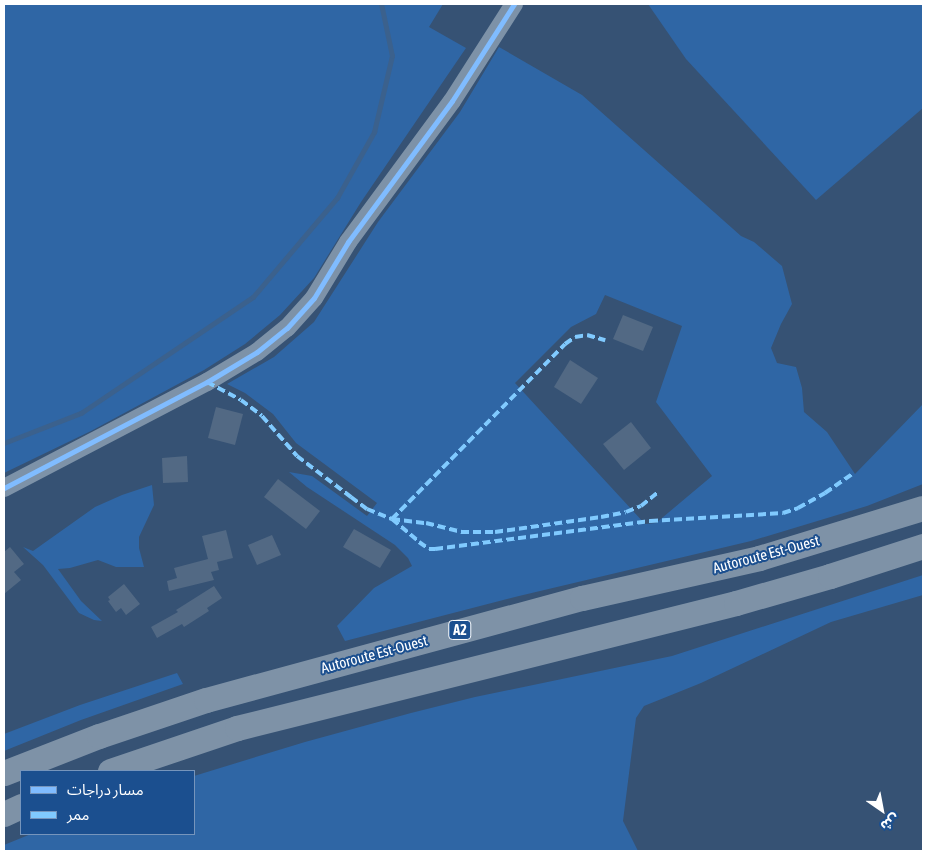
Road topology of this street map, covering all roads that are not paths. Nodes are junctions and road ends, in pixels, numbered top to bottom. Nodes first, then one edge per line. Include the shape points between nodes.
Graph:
1 (514, 4) edge
2 (4, 488) edge
3 (923, 508) edge
4 (923, 546) edge
5 (113, 770) edge
6 (4, 773) edge
7 (20, 806) edge
8 (4, 814) edge

1 - 2 street via 452,101 392,186 374,205 314,298 287,328 257,352 207,382
3 - 6 highway, Autoroute Est-Ouest / A2 via 759,558 582,598 206,700 99,736
4 - 5 highway via 736,603 237,728
7 - 8 highway

